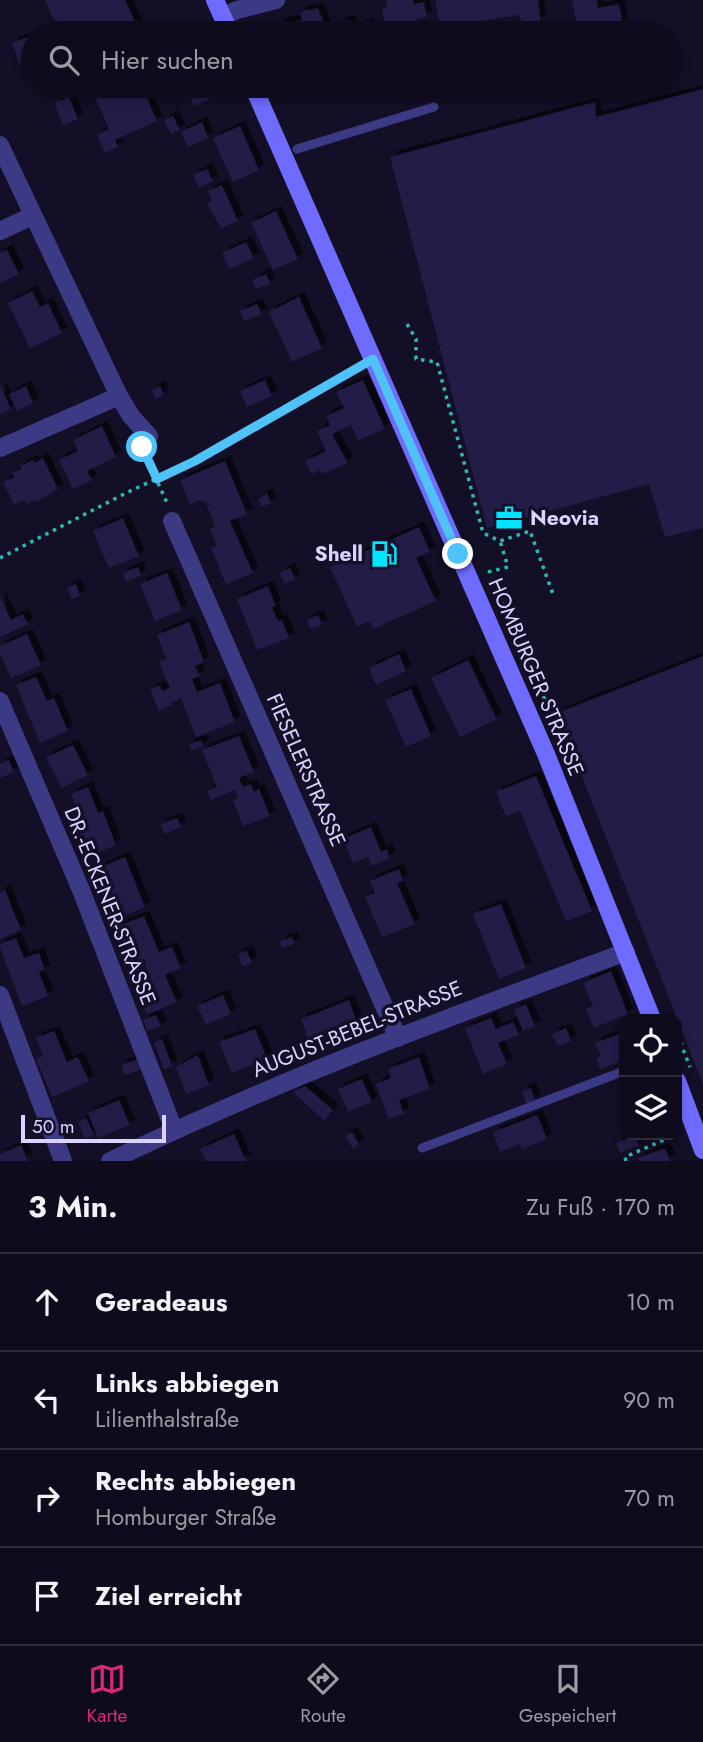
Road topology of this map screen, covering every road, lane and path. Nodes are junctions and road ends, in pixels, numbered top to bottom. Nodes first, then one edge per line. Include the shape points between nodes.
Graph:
1 (276, 0) edge
2 (219, 8) edge
3 (258, 98) edge
4 (434, 107) dead end
5 (0, 145) edge
6 (297, 149) dead end
7 (32, 216) junction
8 (0, 231) edge
9 (407, 324) dead end
10 (373, 359) junction
11 (119, 396) junction
12 (149, 436) joint
13 (0, 448) edge
14 (157, 479) junction
15 (172, 521) joint
16 (500, 541) junction
17 (0, 558) edge
18 (488, 572) dead end
19 (553, 594) dead end
20 (0, 701) edge
21 (626, 952) junction
22 (0, 995) edge
23 (650, 1014) edge
24 (398, 1038) junction
25 (619, 1073) edge
26 (682, 1094) edge
27 (174, 1130) junction
28 (664, 1140) edge
29 (422, 1148) dead end
30 (703, 1150) edge
31 (63, 1161) edge
32 (110, 1161) edge
33 (626, 1161) edge

1 - 2 street via 237,10
3 - 10 main road, HOMBURGER STRASSE
4 - 6 lane
5 - 7 street
7 - 8 street
7 - 11 street
9 - 16 path via 416,339 416,359 437,362 484,533
10 - 14 path
10 - 21 main road, HOMBURGER STRASSE via 541,742
11 - 12 street
11 - 13 street
12 - 14 path via 142,447
14 - 15 path
14 - 17 path
15 - 24 street, FIESELERSTRASSE
16 - 18 path via 508,567
16 - 19 path via 530,531
20 - 27 street, DR.-ECKENER-STRASSE via 81,890
21 - 23 main road, HOMBURGER STRASSE
21 - 24 street, AUGUST-BEBEL-STRASSE
22 - 31 street
24 - 27 street, AUGUST-BEBEL-STRASSE
25 - 29 lane
26 - 30 main road
27 - 32 street, AUGUST-BEBEL-STRASSE
28 - 33 path via 625,1157

